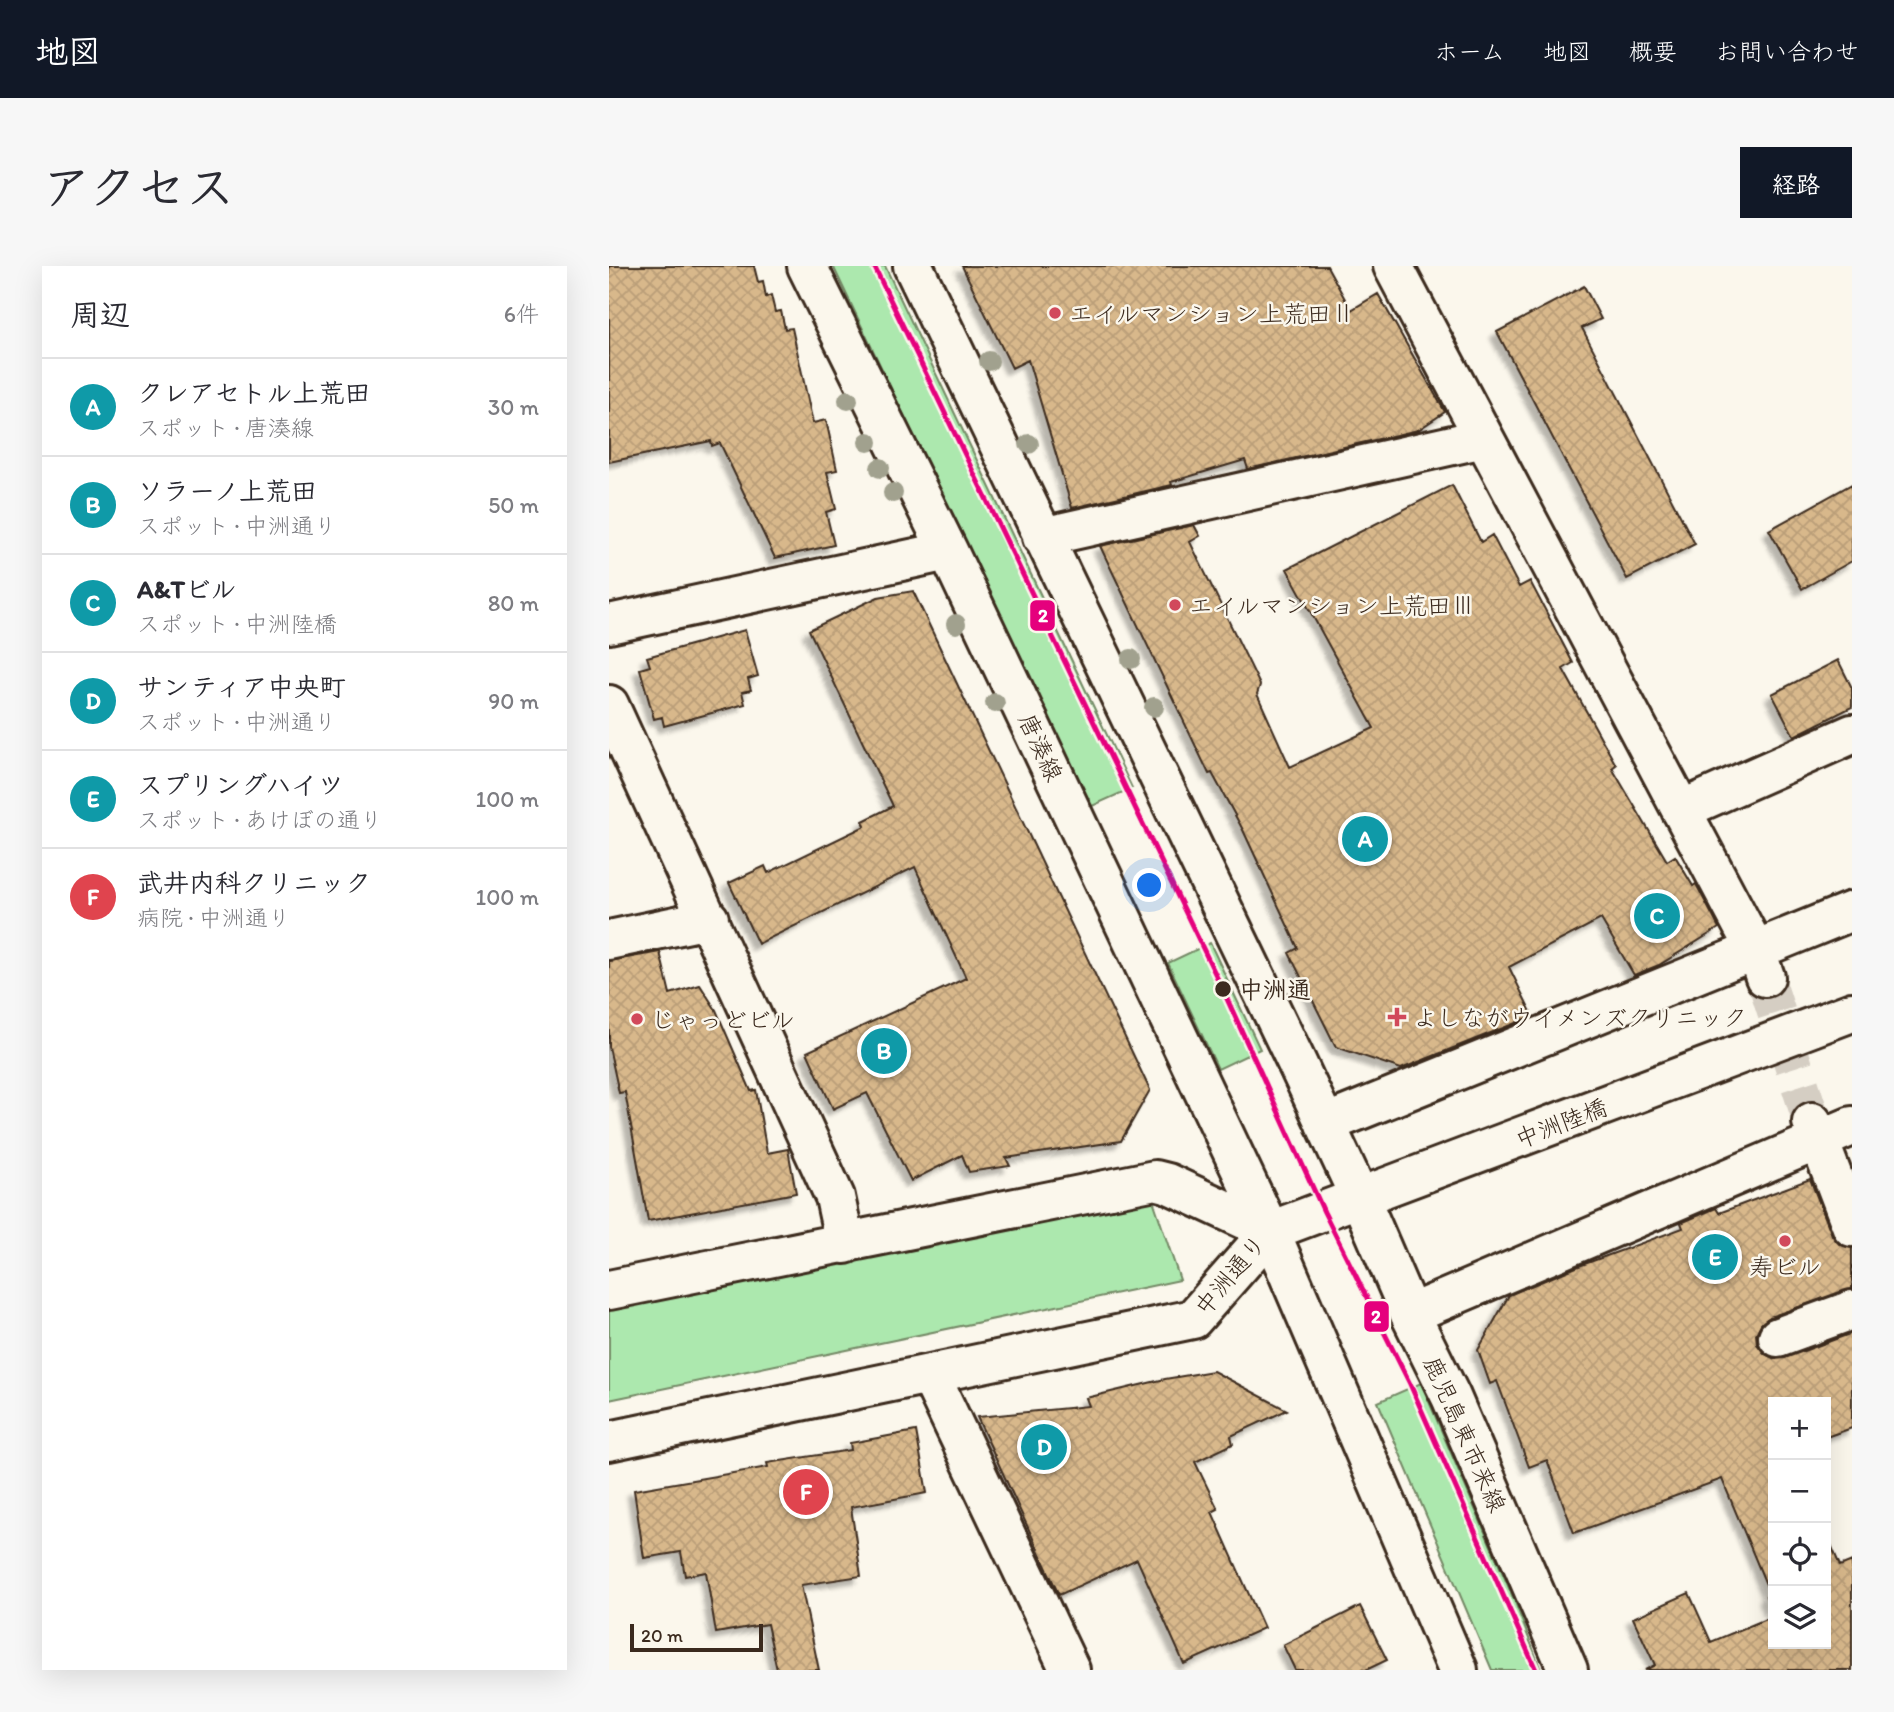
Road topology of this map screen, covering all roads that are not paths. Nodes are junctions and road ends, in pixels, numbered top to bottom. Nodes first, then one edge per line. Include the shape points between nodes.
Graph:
1 (807, 266) edge
2 (913, 266) edge
3 (1393, 266) edge
4 (1484, 438) junction
5 (1042, 537) junction
6 (948, 551) junction
7 (609, 624) edge
8 (609, 705) edge
9 (1852, 734) edge
10 (1681, 810) junction
11 (1852, 911) edge
12 (709, 919) junction
13 (609, 940) edge
14 (1761, 964) junction
15 (1852, 1012) edge
16 (1325, 1124) junction
17 (1852, 1125) edge
18 (1814, 1131) junction
19 (1360, 1198) junction
20 (1852, 1227) edge
21 (1270, 1231) junction
22 (845, 1244) junction
23 (609, 1290) edge
24 (1852, 1310) edge
25 (1410, 1314) junction
26 (1778, 1337) dead end
27 (930, 1375) junction
28 (609, 1441) edge
29 (1070, 1670) edge
30 (1458, 1670) edge
31 (1569, 1670) edge

1 - 6 street, 唐湊線
2 - 5 street
3 - 4 street
4 - 5 street
4 - 10 street
5 - 16 street
6 - 7 street
6 - 21 street, 唐湊線
8 - 12 street
9 - 10 street
10 - 14 street
11 - 14 street
12 - 13 street
12 - 22 street via 835,1197
14 - 16 street
15 - 19 street, 中洲陸橋
16 - 19 street
17 - 18 street
18 - 20 street
18 - 25 street
19 - 21 street, 中洲陸橋
19 - 25 street, 鹿児島東市来線
21 - 22 street, 中洲通り via 1155,1181
21 - 27 street, 中洲通り via 1193,1319
21 - 30 street
22 - 23 street, 中洲通り
24 - 26 street
25 - 31 street, 鹿児島東市来線 via 1451,1397
27 - 28 street, 中洲通り
27 - 29 street

